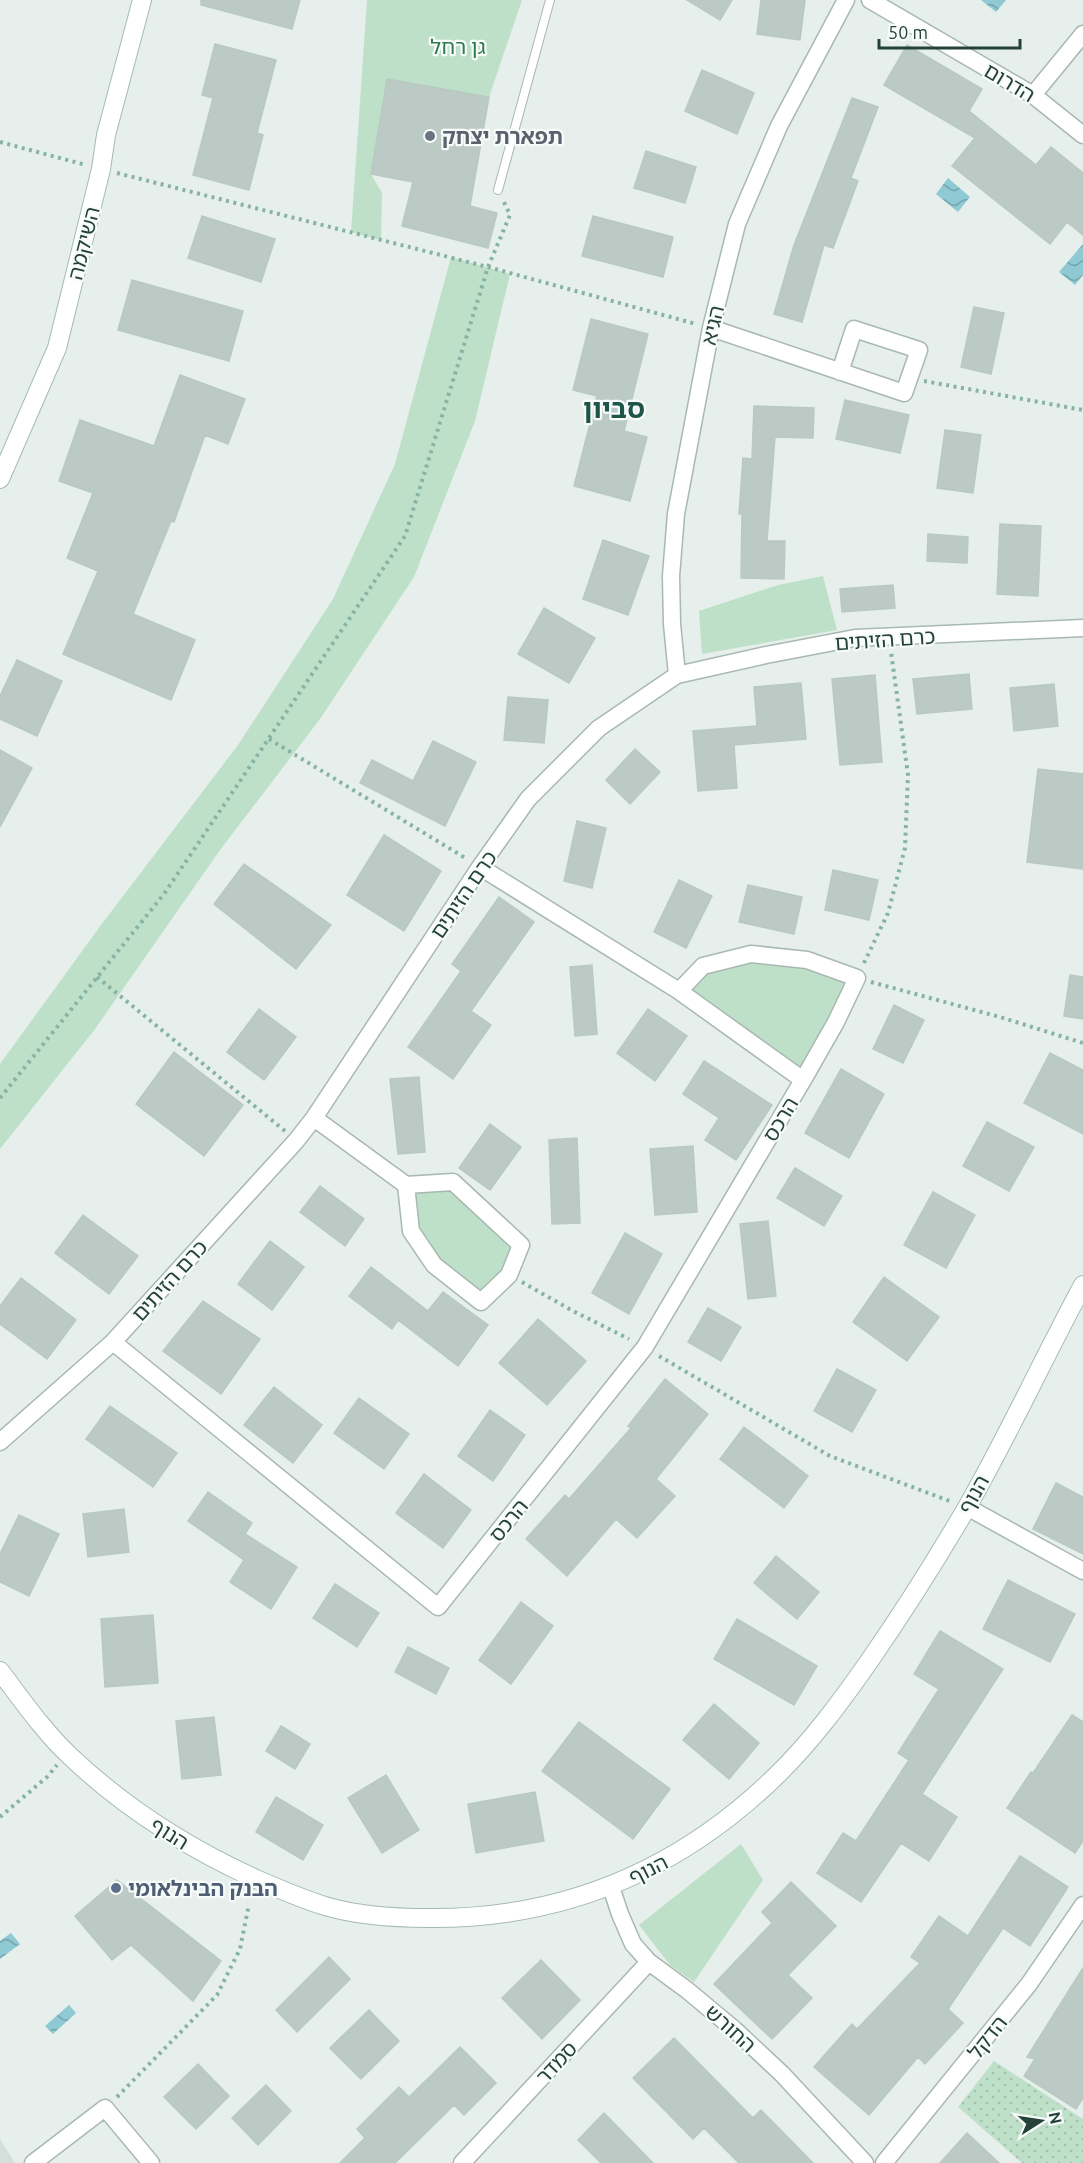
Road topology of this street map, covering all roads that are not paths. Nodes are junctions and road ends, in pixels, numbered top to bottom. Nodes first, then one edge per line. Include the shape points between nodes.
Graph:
1 (142, 0) edge
2 (549, 0) edge
3 (846, 0) edge
4 (870, 0) edge
5 (1083, 34) edge
6 (1033, 95) junction
7 (1083, 135) edge
8 (498, 190) road end
9 (711, 328) junction
10 (840, 372) junction
11 (0, 478) edge
12 (1083, 628) edge
13 (677, 675) junction
14 (480, 867) junction
15 (679, 991) junction
16 (803, 1080) junction
17 (314, 1118) junction
18 (406, 1185) junction
19 (1083, 1285) edge
20 (112, 1342) junction
21 (0, 1442) edge
22 (967, 1508) junction
23 (1083, 1571) edge
24 (0, 1671) edge
25 (611, 1887) junction
26 (1083, 1905) edge
27 (649, 1962) junction
28 (33, 2163) edge
29 (151, 2163) edge
30 (462, 2163) edge
31 (865, 2163) edge
32 (884, 2163) edge

1 - 11 street, השיקמה via 57,348
2 - 8 lane
3 - 9 street, הגיא via 779,126 737,224
4 - 6 street, הדרום
5 - 6 street
6 - 7 street, הדרום
9 - 10 street
9 - 13 street, הגיא via 676,514 671,576
10 - 10 street via 904,393 919,350 854,329
12 - 13 street, כרם הזיתים via 855,638
13 - 14 street, כרם הזיתים via 599,728 528,799
14 - 15 street, הרכס
14 - 17 street, כרם הזיתים
15 - 16 street, הרכס
15 - 16 street, הרכס via 703,966 752,954 807,960 857,978
16 - 20 street, הרכס via 645,1347 438,1607
17 - 18 street
17 - 20 street, כרם הזיתים
18 - 18 street via 411,1231 434,1265 481,1302 509,1275 521,1245 453,1182
19 - 22 street, הנוף
20 - 21 street, כרם הזיתים
22 - 23 street
22 - 25 street, הנוף via 893,1627 835,1710 778,1774 693,1845
24 - 25 street, הנוף via 67,1754 108,1791 159,1828 208,1857 328,1907 392,1918 450,1918 563,1902
25 - 27 street, החורש via 633,1944
26 - 32 street, הדקל via 1029,1983
27 - 30 street, סמדר
27 - 31 street, החורש via 742,2038
28 - 29 street via 105,2108

